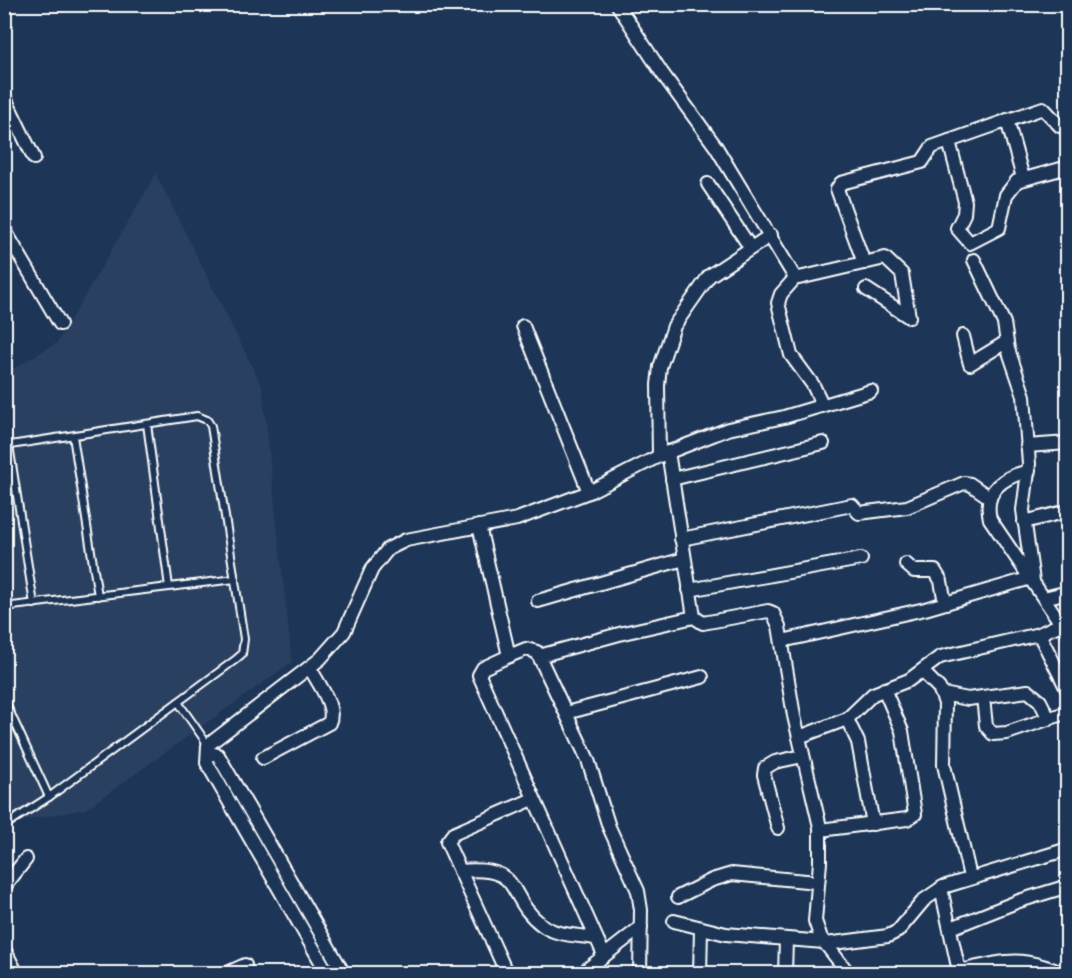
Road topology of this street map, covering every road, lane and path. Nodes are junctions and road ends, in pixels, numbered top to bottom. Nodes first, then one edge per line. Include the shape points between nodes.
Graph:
1 (617, 4) edge
2 (4, 96) edge
3 (1008, 120) junction
4 (1068, 129) edge
5 (949, 141) junction
6 (34, 158) dead end
7 (1068, 167) edge
8 (1023, 178) junction
9 (708, 184) dead end
10 (4, 229) edge
11 (771, 235) junction
12 (750, 247) junction
13 (974, 260) dead end
14 (864, 263) junction
15 (796, 277) junction
16 (866, 289) dead end
17 (60, 324) dead end
18 (522, 326) dead end
19 (963, 336) dead end
20 (1006, 342) junction
21 (871, 391) dead end
22 (822, 404) junction
23 (147, 424) junction
24 (73, 436) junction
25 (823, 443) dead end
26 (1068, 443) edge
27 (7, 445) edge
28 (1027, 446) junction
29 (663, 454) junction
30 (1029, 471) junction
31 (672, 479) junction
32 (588, 492) junction
33 (989, 497) junction
34 (1068, 511) edge
35 (1024, 522) junction
36 (479, 526) junction
37 (681, 539) junction
38 (684, 559) junction
39 (861, 559) dead end
40 (906, 564) dead end
41 (235, 579) junction
42 (1032, 580) junction
43 (169, 587) junction
44 (689, 590) junction
45 (1068, 592) edge
46 (98, 596) junction
47 (1044, 598) junction
48 (538, 601) dead end
49 (945, 603) junction
50 (33, 604) junction
51 (4, 607) edge
52 (694, 617) junction
53 (1064, 629) edge
54 (1039, 634) junction
55 (782, 641) junction
56 (508, 656) junction
57 (539, 656) junction
58 (310, 668) junction
59 (922, 672) junction
60 (702, 677) dead end
61 (884, 689) junction
62 (1068, 691) edge
63 (942, 694) junction
64 (984, 697) junction
65 (4, 699) edge
66 (178, 702) junction
67 (1068, 712) edge
68 (566, 713) junction
69 (847, 719) junction
70 (1048, 719) junction
71 (799, 737) junction
72 (209, 749) junction
73 (803, 756) junction
74 (263, 758) dead end
75 (49, 797) junction
76 (533, 799) junction
77 (873, 824) junction
78 (4, 826) edge
79 (778, 828) dead end
80 (820, 830) junction
81 (1068, 849) edge
82 (26, 859) dead end
83 (460, 871) junction
84 (970, 877) junction
85 (817, 882) junction
86 (1068, 886) edge
87 (4, 887) edge
88 (941, 888) junction
89 (678, 897) dead end
90 (674, 921) dead end
91 (641, 927) junction
92 (951, 928) junction
93 (701, 929) junction
94 (596, 938) junction
95 (786, 940) junction
96 (825, 943) junction
97 (4, 949) edge
98 (604, 955) junction
99 (245, 965) dead end
100 (17, 974) edge
101 (225, 974) edge
102 (328, 974) edge
103 (344, 974) edge
104 (507, 974) edge
105 (581, 974) edge
106 (640, 974) edge
107 (700, 974) edge
108 (785, 974) edge
109 (849, 974) edge
110 (1064, 974) edge

1 - 11 street via 716,147
2 - 6 street
3 - 4 street via 1045,108 1060,126
3 - 5 street
3 - 8 street
5 - 8 street via 965,202 957,228 970,243 999,228 1006,195
5 - 14 street via 930,149 922,162 838,185
7 - 8 street
9 - 12 street
10 - 17 street
11 - 12 street
11 - 15 street
12 - 29 street via 710,276 674,326 658,385
13 - 20 street via 1004,323
14 - 15 street
14 - 16 street via 885,258 902,274 909,317
15 - 22 street via 780,294 778,303 791,355
18 - 32 street
19 - 20 street via 970,364
20 - 28 street via 1024,396
21 - 22 street
22 - 29 street via 728,429
23 - 24 lane
23 - 41 lane via 197,416 211,426
23 - 43 lane
24 - 27 lane
24 - 46 lane
25 - 31 street
26 - 28 street
27 - 50 lane
28 - 30 street
29 - 31 street
29 - 32 street
30 - 33 street via 1005,479
30 - 35 street
31 - 37 street
32 - 36 street via 518,519
33 - 37 street via 963,483 900,509 859,513 852,505
33 - 42 street via 988,512 995,529
34 - 35 street
35 - 42 street
36 - 56 street
36 - 58 street via 406,540 388,549 372,569 344,632
37 - 38 street
38 - 44 street
38 - 48 street
39 - 44 street
40 - 49 street via 914,571 935,571
41 - 43 lane
41 - 66 lane via 244,639 242,654
42 - 47 street
42 - 49 street
43 - 46 lane
44 - 52 street
45 - 47 street
46 - 50 lane
47 - 53 street
49 - 55 street
50 - 51 lane
52 - 55 street via 703,623 768,611 776,618
52 - 57 street
53 - 54 street
54 - 59 street via 947,654
54 - 62 street
55 - 71 street
56 - 57 street via 531,649
56 - 76 street via 483,668 480,675
57 - 68 street
58 - 72 street
58 - 74 street via 330,706 329,723
59 - 61 street
59 - 63 street
60 - 68 street
61 - 69 street via 867,698
61 - 77 street via 902,731 916,810 907,819
63 - 64 street via 968,699
63 - 84 street via 944,765
64 - 70 street via 1028,691 1040,701
64 - 70 street via 986,726 993,734
65 - 75 lane
66 - 72 lane
66 - 75 lane
67 - 70 street
68 - 91 street via 588,760 617,848 638,891
69 - 71 street
69 - 77 street via 858,742
71 - 73 street
72 - 102 street via 207,763
72 - 103 street via 218,755
73 - 79 street via 774,762 765,768
73 - 80 street
75 - 78 lane
76 - 83 street via 450,836 448,846
76 - 94 street
77 - 80 street
80 - 85 street
81 - 84 street
82 - 87 street
83 - 94 street via 482,869 498,873 542,925 560,933
83 - 104 street
84 - 88 street
85 - 89 street via 732,874
85 - 96 street via 815,921
86 - 92 street
88 - 92 street
88 - 96 street via 924,900 894,933
90 - 93 street
91 - 98 street
91 - 106 street
92 - 110 street via 956,964 961,969 1019,960 1039,963
93 - 95 street
93 - 107 street
94 - 98 street
95 - 96 street
95 - 108 street
96 - 109 street
97 - 100 street
98 - 105 street
99 - 101 street

